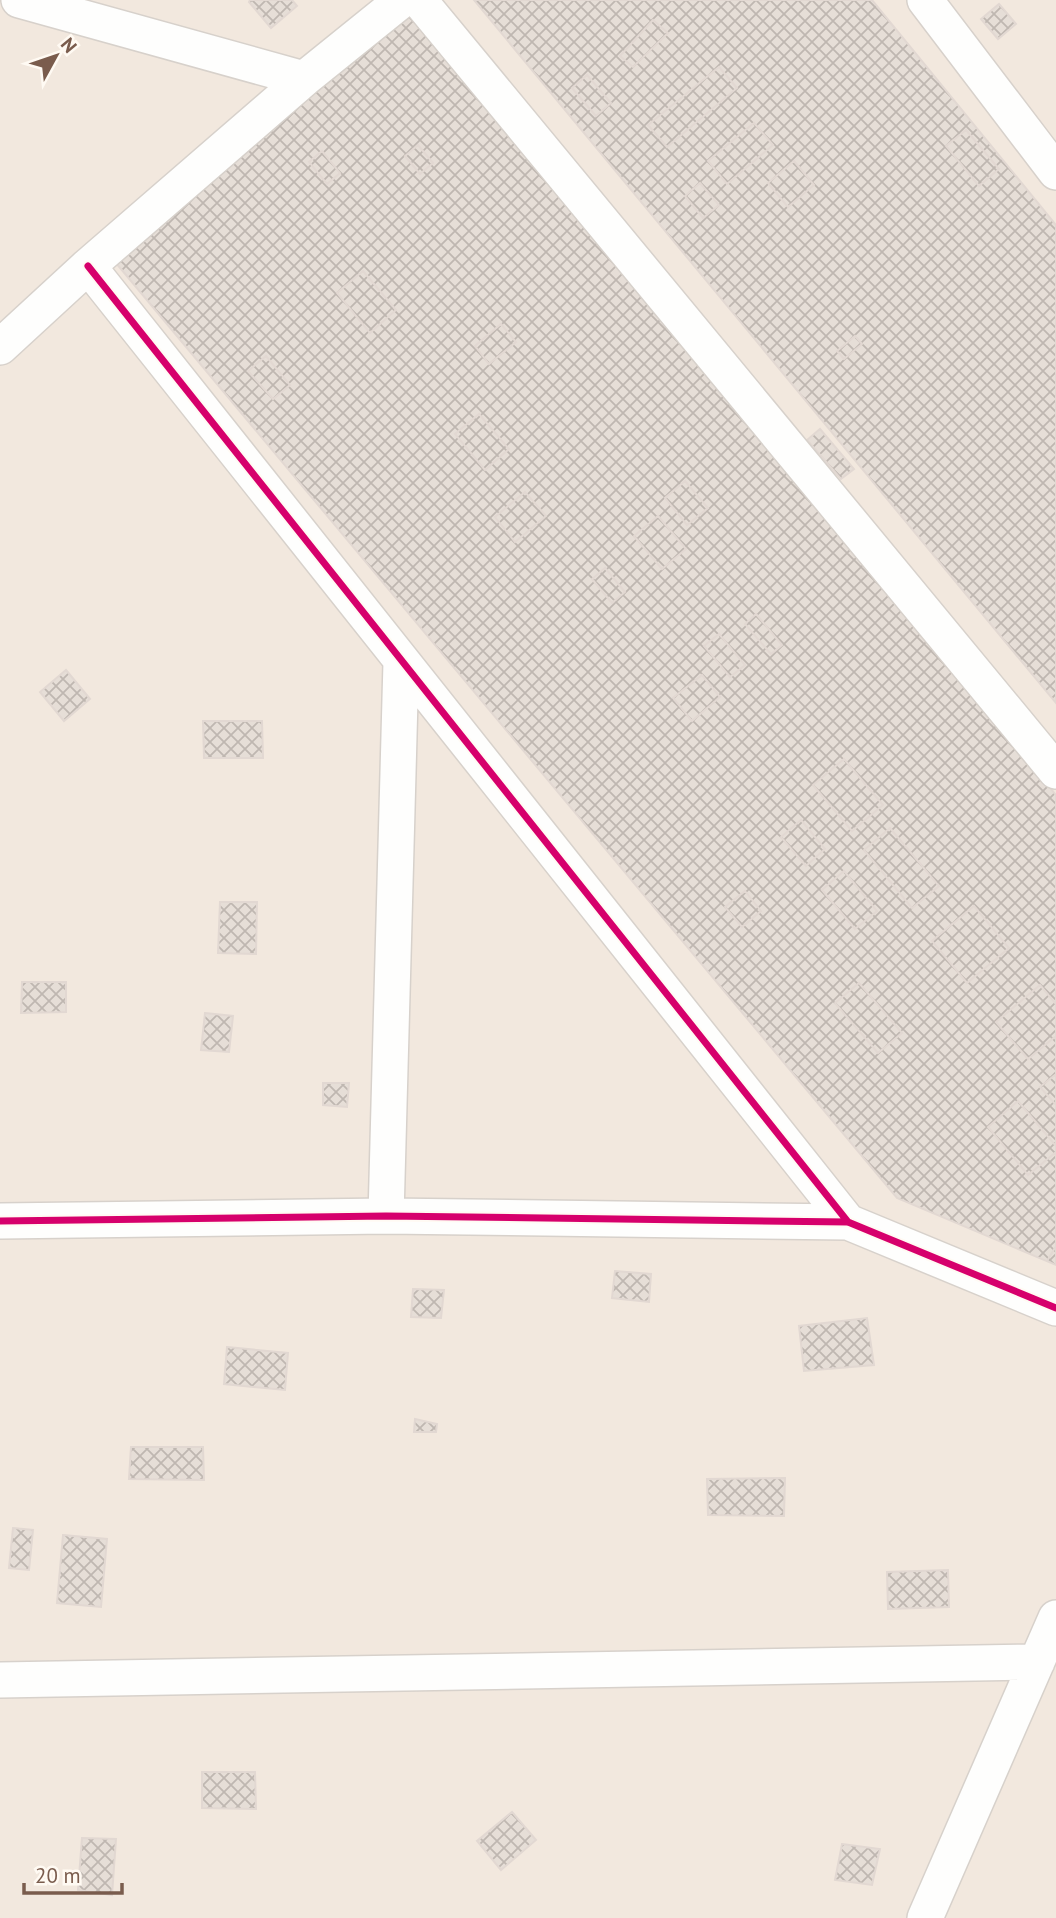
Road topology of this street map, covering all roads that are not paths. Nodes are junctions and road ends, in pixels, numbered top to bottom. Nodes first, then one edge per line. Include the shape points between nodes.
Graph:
1 (19, 0) edge
2 (402, 0) edge
3 (419, 0) edge
4 (925, 0) edge
5 (304, 79) junction
6 (1056, 172) edge
7 (88, 266) junction
8 (1, 345) edge
9 (401, 662) junction
10 (1056, 771) edge
11 (386, 1216) junction
12 (0, 1221) edge
13 (848, 1222) junction
14 (1056, 1308) edge
15 (1056, 1618) edge
16 (1037, 1662) junction
17 (0, 1680) edge
18 (925, 1918) edge

1 - 5 street
2 - 5 street
3 - 10 street
4 - 6 street
5 - 7 street
7 - 8 street
7 - 9 street
9 - 11 street
9 - 13 street
11 - 12 street
11 - 13 street
13 - 14 street
15 - 16 street
16 - 17 street
16 - 18 street

